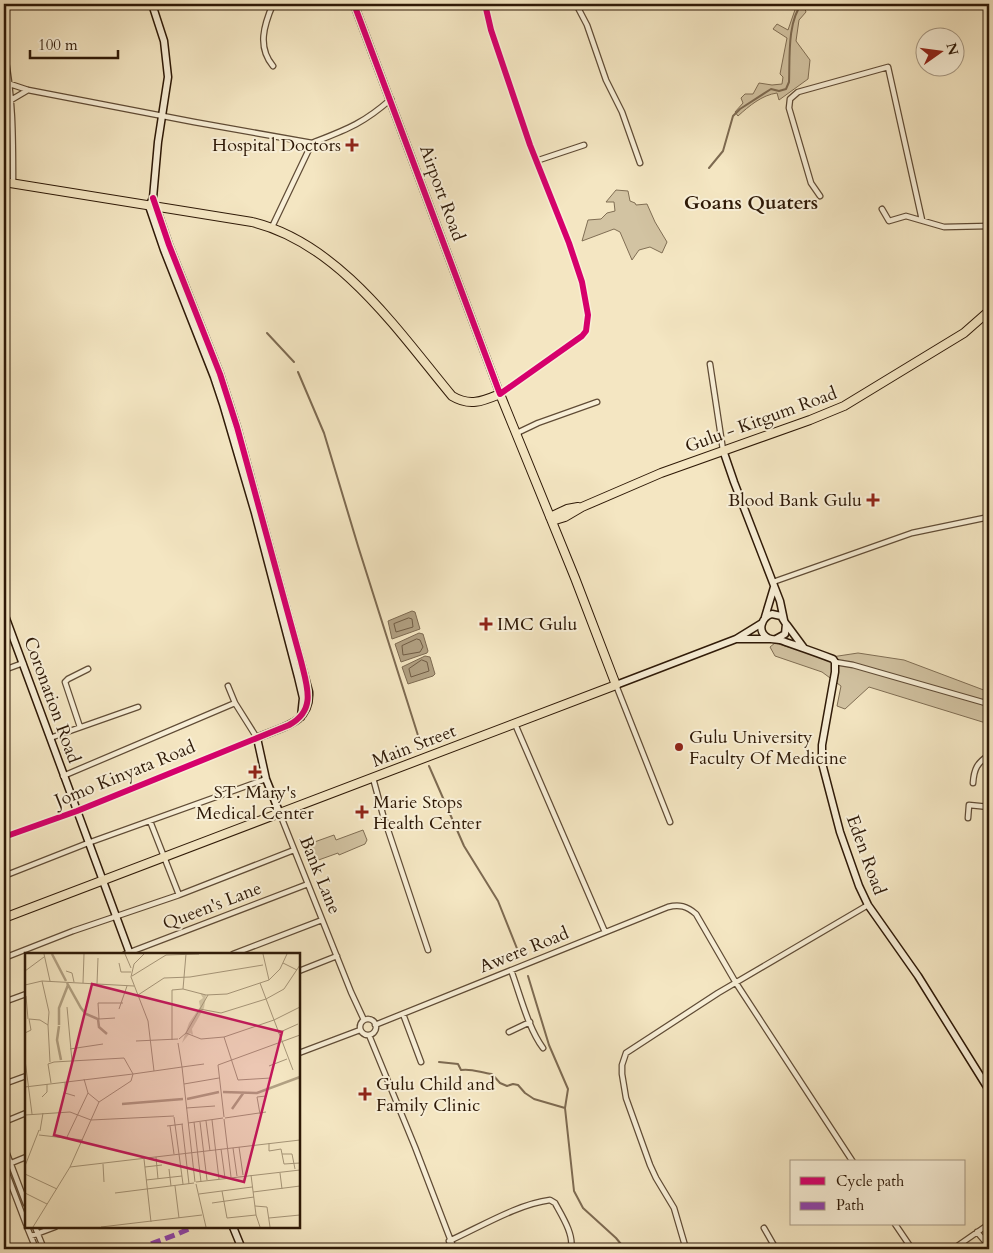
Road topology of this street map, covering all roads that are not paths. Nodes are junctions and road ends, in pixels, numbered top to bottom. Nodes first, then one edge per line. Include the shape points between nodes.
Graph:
1 (152, 4) edge
2 (273, 4) edge
3 (354, 4) edge
4 (485, 4) edge
5 (576, 4) edge
6 (4, 50) edge
7 (274, 66) dead end
8 (10, 84) junction
9 (28, 90) junction
10 (391, 99) junction
11 (11, 100) junction
12 (162, 116) junction
13 (312, 143) junction
14 (584, 145) dead end
15 (536, 162) junction
16 (640, 163) dead end
17 (4, 182) edge
18 (13, 183) junction
19 (820, 196) dead end
20 (153, 203) junction
21 (882, 208) dead end
22 (922, 220) junction
23 (989, 226) edge
24 (272, 227) junction
25 (989, 311) edge
26 (710, 364) dead end
27 (500, 394) junction
28 (596, 402) dead end
29 (517, 433) junction
30 (724, 450) junction
31 (545, 504) junction
32 (566, 513) junction
33 (989, 517) edge
34 (551, 519) junction
35 (556, 533) junction
36 (774, 585) junction
37 (4, 613) edge
38 (763, 620) junction
39 (785, 622) junction
40 (736, 639) junction
41 (773, 639) junction
42 (804, 648) junction
43 (835, 662) junction
44 (23, 664) junction
45 (88, 669) dead end
46 (4, 670) edge
47 (228, 686) dead end
48 (616, 686) junction
49 (235, 703) junction
50 (989, 704) edge
51 (138, 707) dead end
52 (515, 724) junction
53 (80, 727) junction
54 (50, 738) junction
55 (257, 738) junction
56 (989, 756) edge
57 (63, 776) junction
58 (372, 778) junction
59 (266, 779) junction
60 (973, 783) dead end
61 (989, 807) edge
62 (77, 811) junction
63 (280, 814) junction
64 (968, 818) dead end
65 (150, 821) junction
66 (670, 822) dead end
67 (4, 837) edge
68 (88, 843) junction
69 (294, 850) junction
70 (165, 858) junction
71 (4, 876) edge
72 (103, 881) junction
73 (308, 884) junction
74 (178, 895) junction
75 (868, 904) junction
76 (115, 916) junction
77 (4, 918) edge
78 (322, 920) junction
79 (605, 932) junction
80 (428, 950) dead end
81 (128, 953) edge
82 (131, 953) edge
83 (236, 953) edge
84 (337, 956) junction
85 (4, 958) edge
86 (512, 970) junction
87 (300, 971) edge
88 (736, 983) junction
89 (25, 994) edge
90 (4, 1002) edge
91 (404, 1014) junction
92 (364, 1020) junction
93 (530, 1022) junction
94 (375, 1025) junction
95 (360, 1030) junction
96 (508, 1032) dead end
97 (369, 1035) junction
98 (543, 1048) dead end
99 (300, 1053) edge
100 (421, 1062) dead end
101 (25, 1076) edge
102 (4, 1084) edge
103 (989, 1090) edge
104 (25, 1114) edge
105 (4, 1122) edge
106 (4, 1146) edge
107 (25, 1157) edge
108 (853, 1160) edge
109 (10, 1163) junction
110 (4, 1166) edge
111 (25, 1196) edge
112 (25, 1220) edge
113 (989, 1224) edge
114 (896, 1226) edge
115 (28, 1228) edge
116 (35, 1228) edge
117 (53, 1228) edge
118 (233, 1228) edge
119 (764, 1228) dead end
120 (977, 1232) junction
121 (38, 1234) junction
122 (31, 1236) junction
123 (450, 1241) junction
124 (989, 1246) edge
125 (36, 1249) edge
126 (44, 1249) edge
127 (242, 1249) edge
128 (454, 1249) edge
129 (571, 1249) edge
130 (686, 1249) edge
131 (776, 1249) edge
132 (912, 1249) edge
133 (953, 1249) edge

1 - 12 street via 167,62 168,86
2 - 7 street via 263,37 269,60
3 - 10 street, Airport Road
4 - 15 street
5 - 16 street
6 - 8 street
8 - 9 street
8 - 11 street
9 - 11 street
9 - 12 street
10 - 13 street via 354,127
10 - 27 street, Airport Road
11 - 18 street
12 - 13 street
12 - 20 street
13 - 24 street
14 - 15 street
15 - 27 street via 582,282 588,323 582,336
17 - 18 main road
18 - 20 main road
19 - 22 street via 811,183 789,108 790,99 798,92 888,67
20 - 24 main road
20 - 55 street via 164,250 246,468 298,677 301,717
21 - 22 street via 889,221 906,216
22 - 23 street via 952,228
24 - 27 main road via 299,240 353,281 452,396 466,403 475,403
25 - 30 main road, Gulu - Kitgum Road via 964,333 850,403
26 - 30 street
27 - 29 main road
28 - 29 street
29 - 31 main road
30 - 32 main road, Gulu - Kitgum Road
30 - 36 street
31 - 32 main road
31 - 34 main road
32 - 34 main road, Gulu - Kitgum Road
32 - 35 main road
33 - 36 street via 912,533
34 - 35 main road
35 - 48 main road
36 - 38 street
36 - 39 street
37 - 44 street, Coronation Road
38 - 39 street via 772,614 781,616
38 - 40 street
38 - 41 street via 764,634
39 - 41 street via 784,634
39 - 42 street
40 - 41 street
40 - 48 street, Main Street
41 - 42 street
42 - 43 street
43 - 50 street
43 - 75 street, Eden Road via 822,764 840,832
44 - 46 street
44 - 54 street, Coronation Road
45 - 53 street via 65,682
47 - 49 street
48 - 52 main road, Main Street
48 - 66 street
49 - 55 street
49 - 57 street
51 - 53 street
52 - 58 main road, Main Street
52 - 79 street
53 - 54 street
54 - 57 street, Coronation Road
55 - 59 street, Bank Lane
55 - 62 street, Jomo Kinyata Road
56 - 60 street via 979,762
57 - 62 street, Coronation Road
58 - 63 main road, Main Street
58 - 80 street
59 - 63 street, Bank Lane
59 - 65 street
61 - 64 street via 969,805
62 - 67 street, Jomo Kinyata Road
62 - 68 street, Coronation Road
63 - 69 street, Bank Lane
63 - 70 main road, Main Street
65 - 68 street
65 - 70 street
68 - 71 street
68 - 72 street, Coronation Road
69 - 73 street, Bank Lane
69 - 74 street
70 - 72 main road, Main Street
70 - 74 street
72 - 76 street, Coronation Road
72 - 77 main road, Main Street
73 - 78 street, Bank Lane
73 - 82 street, Queen's Lane
74 - 76 street
75 - 88 street
75 - 103 street, Eden Road via 918,976
76 - 81 street, Coronation Road
76 - 85 street
78 - 83 street
78 - 84 street, Bank Lane
79 - 86 street, Awere Road
79 - 88 street, Awere Road via 668,907 684,906 696,914
84 - 87 street
84 - 92 street, Bank Lane
86 - 91 street, Awere Road
86 - 93 street
88 - 108 street
88 - 130 street via 626,1053 622,1065 626,1098 634,1121 656,1178 674,1208
89 - 90 street
91 - 94 street, Awere Road
91 - 100 street
92 - 94 street
92 - 95 street
93 - 96 street
93 - 98 street
94 - 97 street via 375,1030
95 - 97 street
95 - 99 street
97 - 123 street
101 - 102 street
104 - 105 street
106 - 109 street
107 - 109 street
109 - 110 street
109 - 111 street
110 - 112 street
113 - 120 street
114 - 132 street
115 - 122 street
116 - 121 street
117 - 121 street
118 - 127 street
119 - 131 street
120 - 124 street
120 - 133 street
121 - 122 street
121 - 126 street
122 - 125 street
123 - 128 street
123 - 129 street via 526,1207 550,1200 555,1203 568,1230

